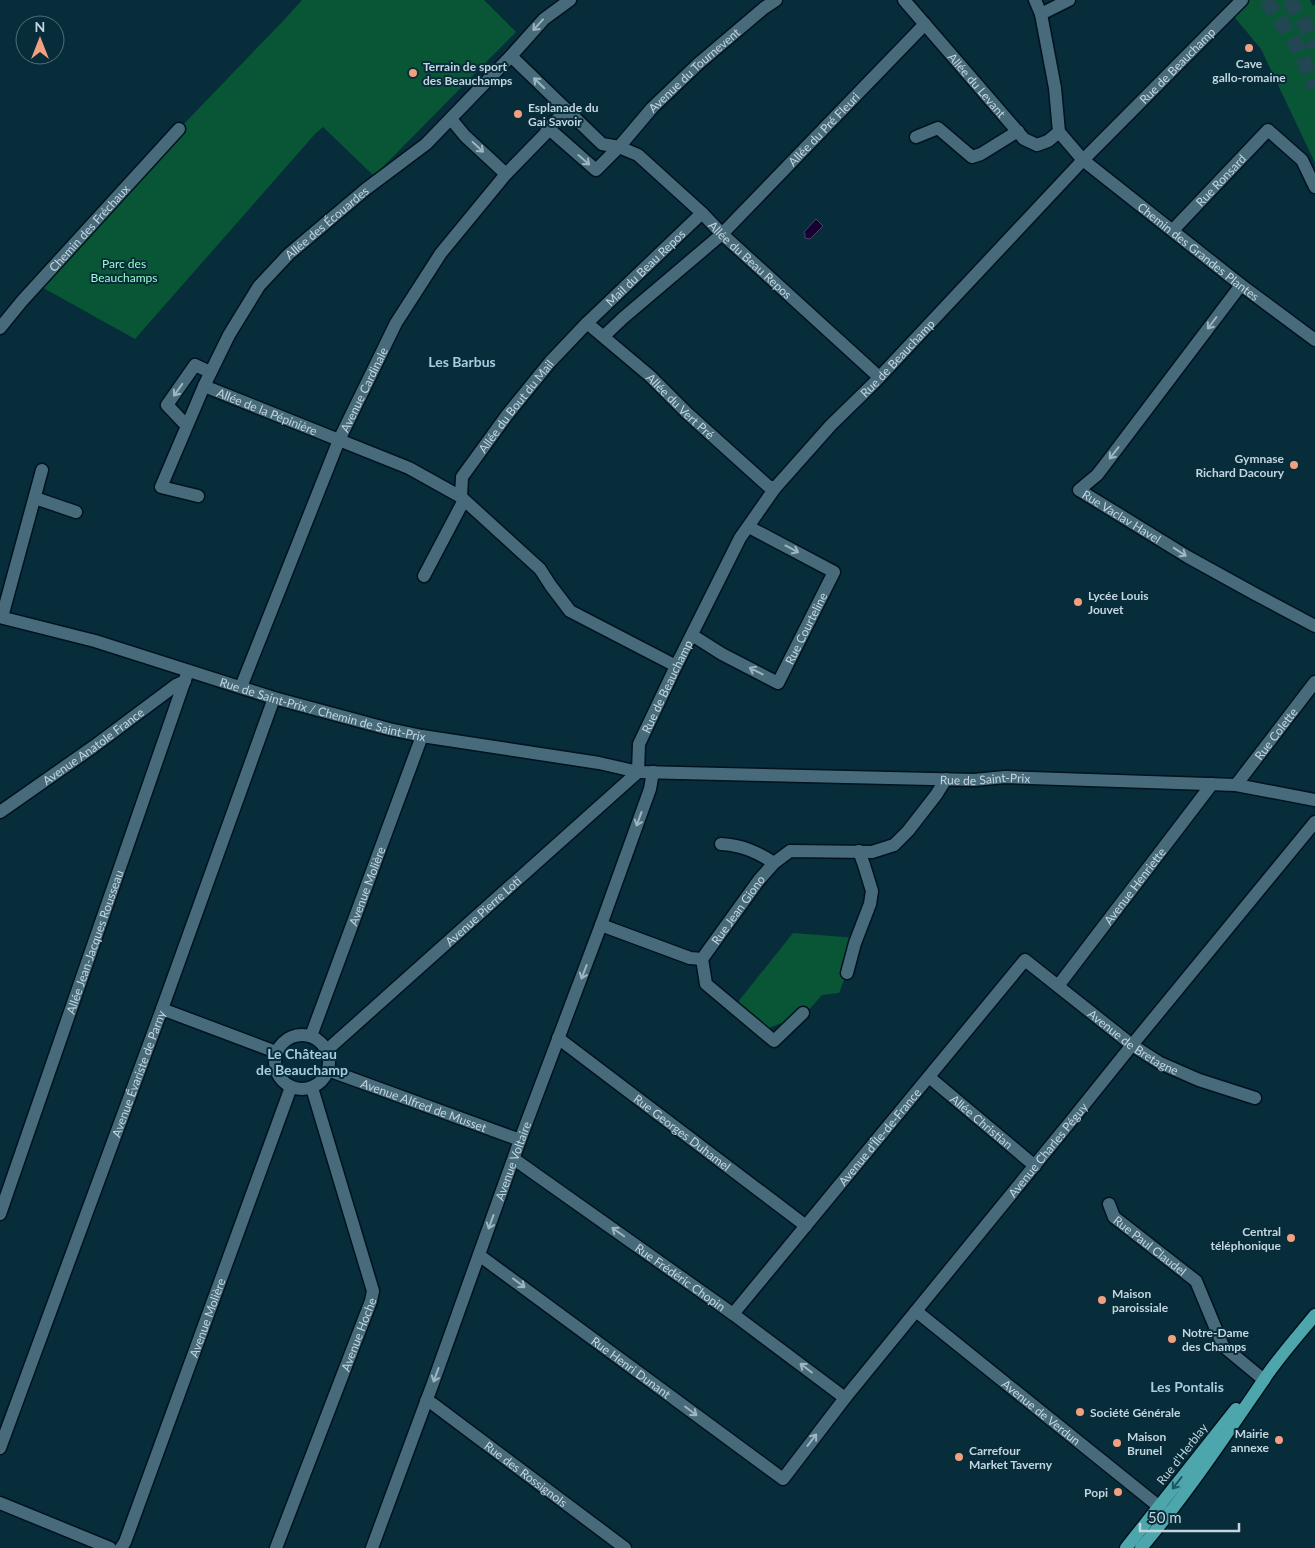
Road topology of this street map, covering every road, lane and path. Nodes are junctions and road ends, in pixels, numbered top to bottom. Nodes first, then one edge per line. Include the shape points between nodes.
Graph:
1 (570, 0) edge
2 (776, 0) edge
3 (904, 0) edge
4 (1035, 0) edge
5 (1068, 0) edge
6 (1242, 0) edge
7 (1041, 14) junction
8 (925, 24) junction
9 (511, 56) junction
10 (567, 110) junction
11 (450, 120) junction
12 (548, 128) junction
13 (179, 129) dead end
14 (1018, 131) junction
15 (1059, 132) junction
16 (916, 137) dead end
17 (619, 147) junction
18 (1083, 160) junction
19 (506, 174) junction
20 (1315, 187) edge
21 (702, 213) junction
22 (1173, 230) junction
23 (722, 234) junction
24 (1241, 285) junction
25 (586, 322) junction
26 (0, 328) edge
27 (604, 336) junction
28 (1315, 340) edge
29 (210, 372) junction
30 (879, 377) junction
31 (204, 386) junction
32 (186, 425) junction
33 (339, 440) junction
34 (42, 470) dead end
35 (775, 488) junction
36 (198, 496) dead end
37 (35, 498) junction
38 (463, 498) junction
39 (76, 512) dead end
40 (749, 526) junction
41 (424, 576) dead end
42 (1, 617) edge
43 (1315, 626) edge
44 (692, 635) junction
45 (676, 666) junction
46 (186, 676) junction
47 (1315, 682) edge
48 (241, 687) junction
49 (274, 698) junction
50 (422, 736) junction
51 (638, 772) junction
52 (653, 772) junction
53 (946, 779) junction
54 (1212, 784) junction
55 (1236, 785) junction
56 (1315, 800) edge
57 (0, 812) edge
58 (1315, 822) edge
59 (721, 844) dead end
60 (859, 851) junction
61 (774, 863) junction
62 (601, 925) junction
63 (702, 959) junction
64 (1025, 960) joint
65 (847, 974) dead end
66 (1058, 986) junction
67 (162, 1009) junction
68 (803, 1013) dead end
69 (311, 1036) junction
70 (558, 1038) junction
71 (1132, 1044) junction
72 (327, 1050) junction
73 (276, 1052) junction
74 (328, 1070) junction
75 (929, 1077) junction
76 (291, 1087) junction
77 (312, 1088) junction
78 (1255, 1098) dead end
79 (520, 1140) junction
80 (514, 1159) junction
81 (1035, 1166) junction
82 (4, 1190) edge
83 (1109, 1204) dead end
84 (0, 1214) edge
85 (806, 1226) junction
86 (479, 1255) junction
87 (916, 1310) junction
88 (733, 1314) junction
89 (1315, 1315) edge
90 (1264, 1380) junction
91 (846, 1398) junction
92 (426, 1401) junction
93 (0, 1448) edge
94 (783, 1479) joint
95 (0, 1503) edge
96 (1164, 1510) junction
97 (376, 1546) edge
98 (1134, 1546) edge
99 (110, 1548) edge
100 (121, 1548) edge
101 (276, 1548) edge
102 (625, 1548) edge

1 -> 9 street, Allée des Écouardes via 544,19
2 - 17 street, Avenue du Tournevent via 698,64 652,108
3 - 8 street, Allée du Levant
4 - 7 street
5 - 7 street
6 - 18 street, Rue de Beauchamp
7 - 15 street via 1055,88
8 - 14 street, Allée du Levant
8 - 23 street, Allée du Pré Fleuri
10 -> 9 street
9 - 11 street, Allée des Écouardes
10 - 12 street, Avenue Cardinale
10 - 17 street, Allée du Beau Repos via 602,144
11 -> 19 street
11 - 29 street, Allée des Écouardes via 426,144 366,189 288,255 258,286
12 -> 17 street, Avenue du Tournevent via 596,170
12 - 19 street, Avenue Cardinale
13 - 26 street, Chemin des Fréchaux
14 - 15 street, Allée du Levant via 1024,139 1037,145
14 - 16 street via 981,154 972,156 938,128
15 - 18 street
17 - 21 street, Allée du Beau Repos via 638,155
18 - 22 street, Chemin des Grandes Plantes
18 - 30 street, Rue de Beauchamp
19 - 33 street, Avenue Cardinale via 441,253 396,323
20 - 22 street, Rue Ronsard via 1302,160 1268,130
21 - 23 street, Allée du Beau Repos
21 - 25 street, Mail du Beau Repos
22 - 24 street, Chemin des Grandes Plantes
23 - 27 street, Mail du Beau Repos
23 - 30 street, Allée du Beau Repos
24 - 28 street, Chemin des Grandes Plantes
24 -> 43 street, Rue Vaclav Havel via 1100,471 1079,490 1188,557
25 - 27 street, Allée du Vert Pré
25 - 38 street, Allée du Bout du Mail via 507,415 462,477
27 - 35 street, Allée du Vert Pré via 768,486
29 - 31 street, Allée des Écouardes
29 -> 32 street, Allée de la Pépinière via 195,365 167,405
30 - 35 street, Rue de Beauchamp
31 - 32 street, Allée des Écouardes
31 - 33 street, Allée de la Pépinière
32 - 36 street, Allée des Écouardes via 162,488
33 - 38 street, Allée de la Pépinière via 409,468
33 - 48 street, Avenue Cardinale
34 - 37 street
35 - 40 street, Rue de Beauchamp
37 - 39 street
37 - 42 street
38 - 41 street
38 - 45 street, Allée de la Pépinière via 540,569 570,611
40 - 44 street, Rue de Beauchamp
40 -> 44 street, Rue Courteline via 834,572 778,683
42 - 46 street, Rue de Saint-Prix / Chemin de Saint-Prix via 95,642
44 - 45 street, Rue de Beauchamp
45 - 51 street, Rue de Beauchamp via 639,744
46 - 48 street, Rue de Saint-Prix / Chemin de Saint-Prix
46 - 57 street, Avenue Anatole France
46 - 82 street, Allée Jean-Jacques Rousseau
47 - 55 street, Rue Colette
48 - 49 street, Rue de Saint-Prix / Chemin de Saint-Prix
49 - 50 street, Rue de Saint-Prix / Chemin de Saint-Prix
49 - 67 street, Avenue Évariste de Parny
50 - 51 street, Rue de Saint-Prix / Chemin de Saint-Prix
50 - 69 street, Avenue Molière
51 - 52 street, Rue de Saint-Prix / Chemin de Saint-Prix
51 - 72 street, Avenue Pierre Loti
52 - 53 street, Rue de Saint-Prix
52 -> 62 street, Avenue Voltaire via 650,789
53 - 54 street, Rue de Saint-Prix via 1005,777
53 - 60 street, Rue Jean Giono via 894,845 872,852
54 - 55 street, Rue de Saint-Prix
54 - 66 street, Avenue Henriette
55 - 56 street, Rue de Saint-Prix
58 - 71 street, Avenue Charles Péguy
59 - 61 street, Rue Jean Giono via 737,845
60 - 61 street, Rue Jean Giono via 790,851
60 - 65 street via 872,891
61 - 63 street, Rue Jean Giono
62 - 63 street via 690,958
62 -> 70 street, Avenue Voltaire
63 - 68 street via 706,984 774,1041
64 - 66 street, Avenue de Bretagne
64 - 75 street, Avenue d'Île-de-France
66 - 71 street, Avenue de Bretagne
67 - 73 street
67 - 93 street, Avenue Évariste de Parny
69 - 72 street
69 - 73 street via 303,1034 287,1039
70 - 79 street, Avenue Voltaire
70 - 85 street, Rue Georges Duhamel
71 - 78 street, Avenue de Bretagne via 1160,1062 1199,1080
71 - 81 street, Avenue Charles Péguy
72 - 74 street
73 - 76 street via 274,1060 278,1076
74 - 77 street via 325,1078
74 - 79 street, Avenue Alfred de Musset
75 - 81 street, Allée Christian
75 - 85 street, Avenue d'Île-de-France
76 - 77 street
76 - 100 street, Avenue Molière
77 - 101 street, Avenue Hoche via 373,1292
79 - 80 street, Avenue Voltaire
80 -> 86 street, Avenue Voltaire
88 -> 80 street, Rue Frédéric Chopin
81 - 87 street, Avenue Charles Péguy
82 - 84 street, Allée Jean-Jacques Rousseau
83 - 90 street, Rue Paul Claudel via 1114,1217 1196,1281 1223,1346
85 - 88 street, Avenue d'Île-de-France
86 -> 92 street, Avenue Voltaire
86 -> 94 street, Rue Henri Dunant
87 - 91 street, Avenue Charles Péguy
87 - 96 street, Avenue de Verdun
91 -> 88 street, Rue Frédéric Chopin
89 - 90 main road, Rue d'Herblay
90 - 96 main road, Rue d'Herblay via 1220,1446
94 -> 91 street, Avenue Charles Péguy
92 - 97 street, Avenue Voltaire
92 - 102 street, Rue des Rossignols
95 - 99 street
96 - 98 main road, Rue d'Herblay

